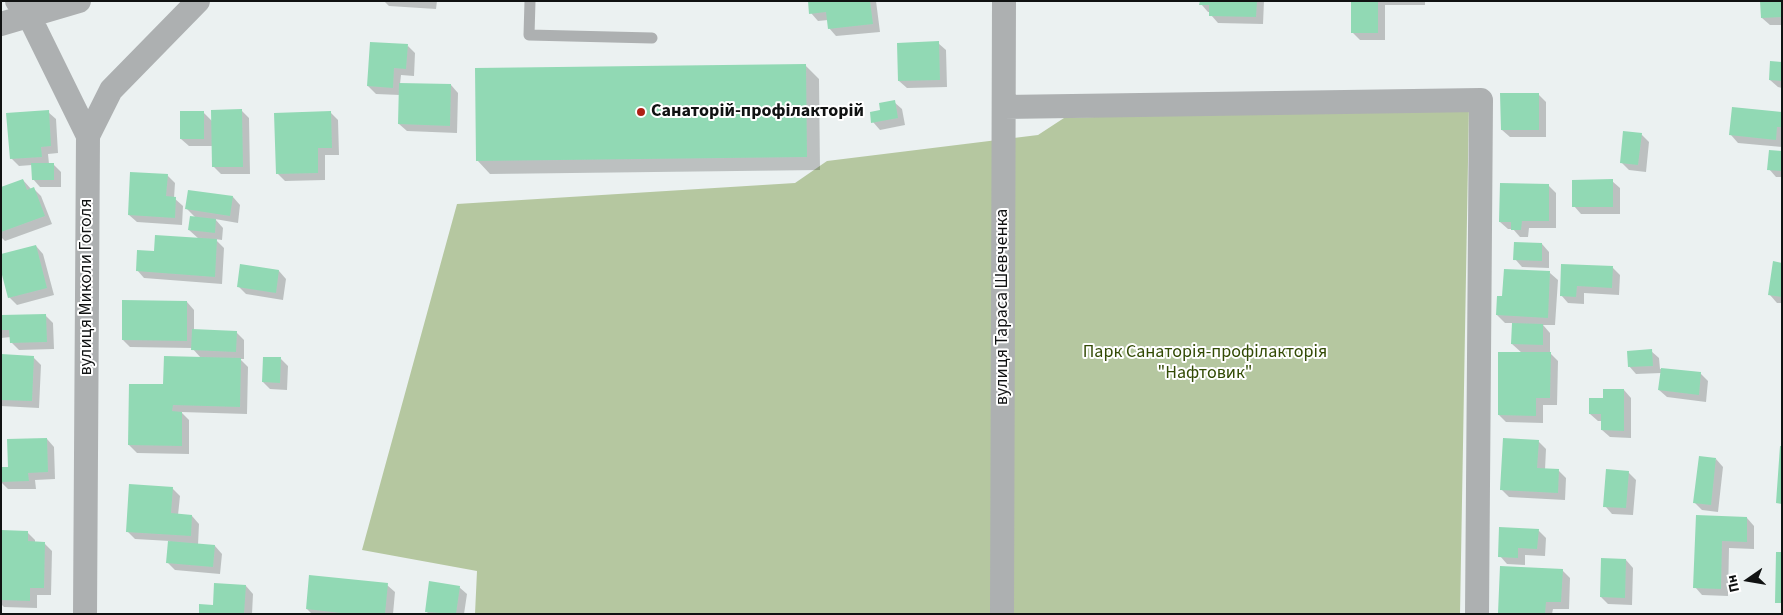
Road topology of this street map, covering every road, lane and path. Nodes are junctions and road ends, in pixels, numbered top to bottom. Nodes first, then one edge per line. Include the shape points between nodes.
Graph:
1 (79, 1) edge
2 (198, 1) edge
3 (530, 1) edge
4 (1004, 1) edge
5 (23, 9) edge
6 (1, 24) edge
7 (652, 38) dead end
8 (1004, 107) junction
9 (88, 136) junction
10 (85, 614) edge
11 (1002, 614) edge
12 (1478, 614) edge

1 - 5 street
2 - 9 street, вулиця Миколи Гоголя via 111,90
3 - 7 lane via 529,35
4 - 8 street, вулиця Тараса Шевченка
5 - 6 street
5 - 9 street
8 - 11 street, вулиця Тараса Шевченка
8 - 12 street via 1481,100
9 - 10 street, вулиця Миколи Гоголя

